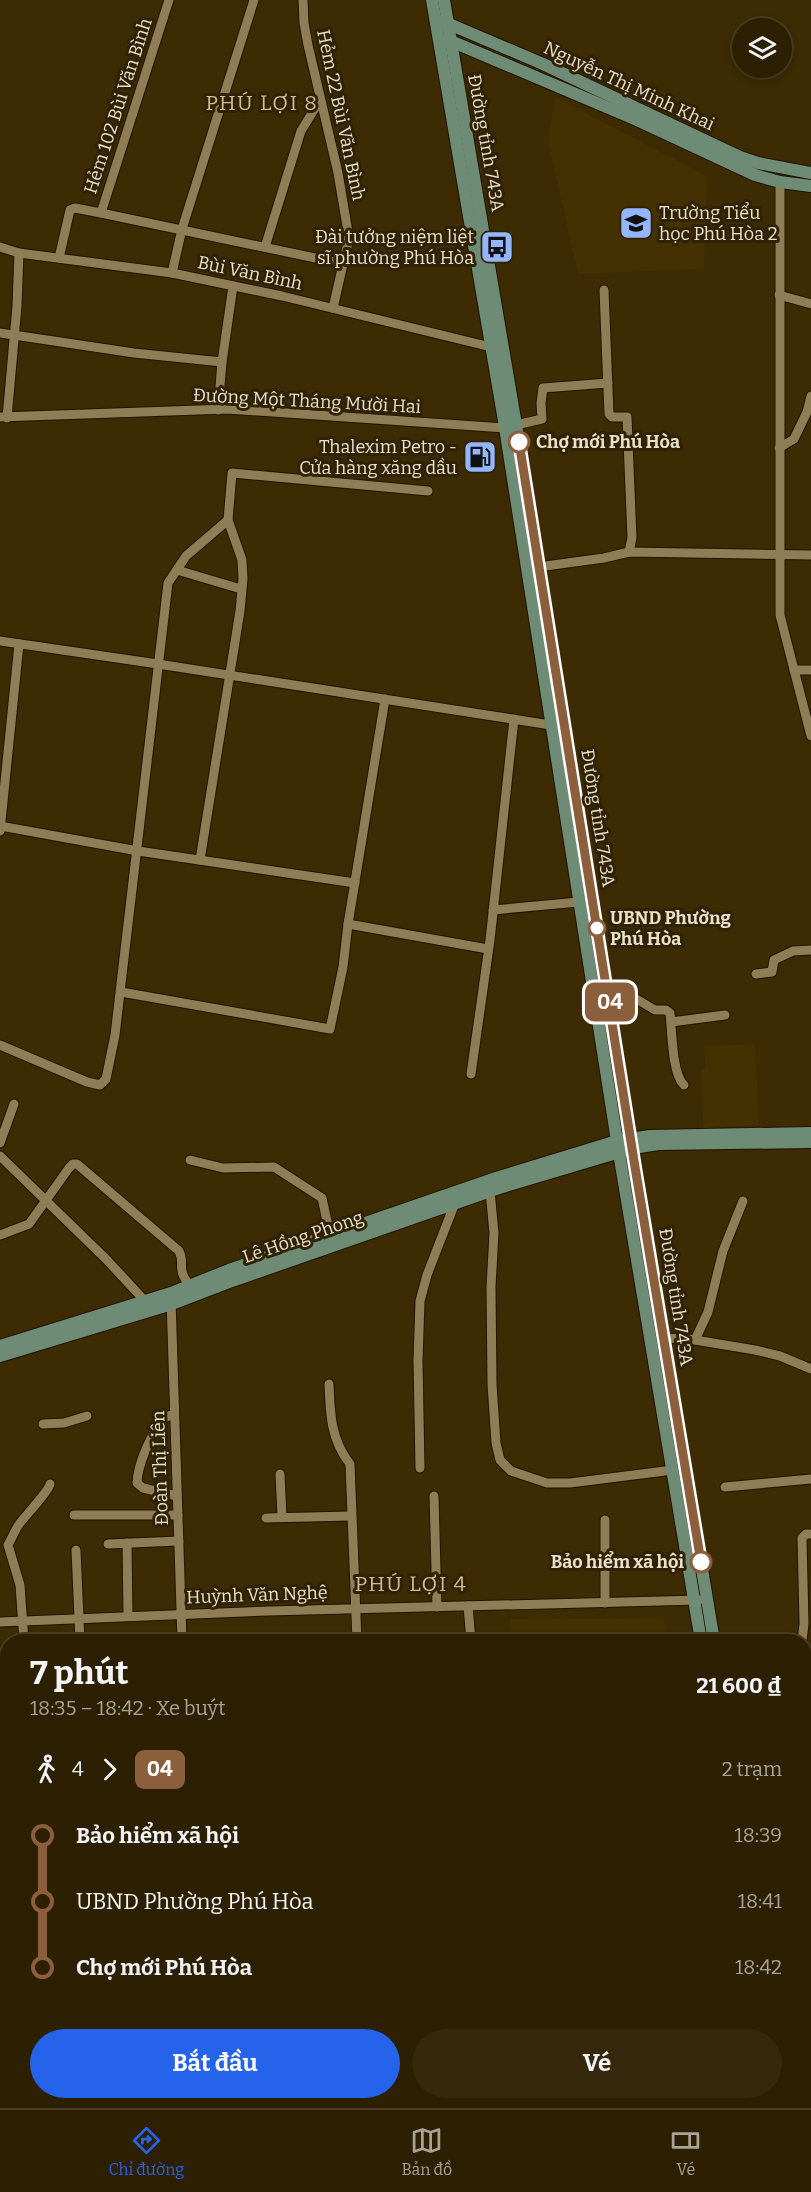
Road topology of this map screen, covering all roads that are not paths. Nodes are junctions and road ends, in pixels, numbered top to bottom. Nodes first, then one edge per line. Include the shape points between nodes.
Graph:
1 (169, 0) edge
2 (254, 0) edge
3 (303, 0) edge
4 (432, 0) edge
5 (444, 0) edge
6 (436, 19) junction
7 (448, 24) junction
8 (438, 36) junction
9 (450, 41) junction
10 (320, 100) junction
11 (639, 115) junction
12 (811, 173) edge
13 (780, 182) junction
14 (811, 186) edge
15 (101, 213) junction
16 (182, 229) junction
17 (265, 247) junction
18 (0, 248) edge
19 (19, 253) junction
20 (59, 258) junction
21 (344, 264) junction
22 (172, 273) junction
23 (233, 286) junction
24 (603, 290) dead end
25 (779, 295) junction
26 (811, 304) edge
27 (333, 308) junction
28 (0, 333) edge
29 (14, 335) junction
30 (497, 347) junction
31 (222, 362) junction
32 (608, 383) junction
33 (811, 396) edge
34 (218, 410) junction
35 (4, 418) edge
36 (510, 426) junction
37 (778, 448) junction
38 (428, 491) dead end
39 (228, 520) junction
40 (629, 552) junction
41 (779, 553) junction
42 (811, 555) edge
43 (532, 568) junction
44 (177, 570) junction
45 (241, 589) junction
46 (0, 641) edge
47 (19, 644) junction
48 (158, 664) junction
49 (794, 670) junction
50 (811, 670) edge
51 (229, 675) junction
52 (385, 699) junction
53 (514, 719) junction
54 (564, 723) junction
55 (550, 725) junction
56 (811, 736) edge
57 (5, 741) edge
58 (0, 828) edge
59 (582, 836) junction
60 (569, 838) junction
61 (138, 851) junction
62 (200, 860) junction
63 (355, 883) junction
64 (579, 902) junction
65 (493, 910) junction
66 (348, 924) junction
67 (488, 950) junction
68 (601, 950) junction
69 (811, 950) edge
70 (587, 952) junction
71 (756, 974) dead end
72 (121, 992) junction
73 (609, 1000) junction
74 (725, 1015) dead end
75 (671, 1022) junction
76 (0, 1045) edge
77 (471, 1074) dead end
78 (684, 1085) dead end
79 (14, 1104) dead end
80 (811, 1133) edge
81 (811, 1142) edge
82 (0, 1143) edge
83 (633, 1143) junction
84 (618, 1147) junction
85 (0, 1156) edge
86 (190, 1160) dead end
87 (490, 1191) junction
88 (47, 1201) junction
89 (743, 1201) dead end
90 (454, 1203) junction
91 (0, 1235) edge
92 (330, 1235) junction
93 (190, 1286) junction
94 (171, 1299) junction
95 (145, 1301) junction
96 (664, 1338) junction
97 (695, 1340) junction
98 (0, 1346) edge
99 (0, 1356) edge
100 (811, 1369) edge
101 (329, 1384) dead end
102 (174, 1414) junction
103 (87, 1416) dead end
104 (43, 1424) dead end
105 (420, 1468) dead end
106 (673, 1470) junction
107 (280, 1474) dead end
108 (811, 1479) edge
109 (50, 1484) dead end
110 (725, 1487) dead end
111 (177, 1496) junction
112 (434, 1497) dead end
113 (74, 1515) dead end
114 (178, 1515) junction
115 (351, 1516) junction
116 (282, 1517) junction
117 (266, 1518) dead end
118 (605, 1520) dead end
119 (807, 1536) edge
120 (179, 1540) junction
121 (4, 1543) edge
122 (127, 1543) junction
123 (108, 1544) dead end
124 (76, 1550) dead end
125 (707, 1599) junction
126 (694, 1601) junction
127 (605, 1603) junction
128 (468, 1606) junction
129 (437, 1607) junction
130 (355, 1609) junction
131 (182, 1614) junction
132 (128, 1616) junction
133 (79, 1618) junction
134 (22, 1621) junction
135 (0, 1622) edge
136 (23, 1634) edge
137 (80, 1634) edge
138 (182, 1634) edge
139 (357, 1634) edge
140 (470, 1634) edge
141 (700, 1634) edge
142 (713, 1634) edge
143 (803, 1634) edge

1 - 15 street, Hẻm 102 Bùi Văn Bình
2 - 16 street
3 - 10 street, Hẻm 22 Bùi Văn Bình
4 - 6 main road, Đường tỉnh 743A
5 - 7 main road, Đường tỉnh 743A
6 - 7 main road, Nguyễn Thị Minh Khai
6 - 8 main road, Đường tỉnh 743A
7 - 9 main road, Đường tỉnh 743A
7 - 11 main road, Nguyễn Thị Minh Khai via 543,64
8 - 9 main road, Nguyễn Thị Minh Khai
8 - 30 main road, Đường tỉnh 743A
9 - 11 main road, Nguyễn Thị Minh Khai
9 - 30 main road, Đường tỉnh 743A
10 - 17 street via 300,131
10 - 21 street, Hẻm 22 Bùi Văn Bình via 349,238
11 - 12 main road, Nguyễn Thị Minh Khai via 758,163
11 - 13 main road, Nguyễn Thị Minh Khai via 730,165
13 - 14 main road, Nguyễn Thị Minh Khai
13 - 25 street
15 - 16 street
15 - 20 street, Hẻm 102 Bùi Văn Bình via 70,210
16 - 17 street
16 - 22 street
17 - 21 street
18 - 19 street, Bùi Văn Bình
19 - 20 street, Bùi Văn Bình
19 - 29 street
20 - 22 street, Bùi Văn Bình
21 - 27 street, Hẻm 22 Bùi Văn Bình
22 - 23 street, Bùi Văn Bình
23 - 27 street, Bùi Văn Bình
23 - 31 street
24 - 32 street
25 - 26 street
25 - 37 street
27 - 30 street, Bùi Văn Bình
28 - 29 street
29 - 31 street
29 - 35 street
30 - 36 main road, Đường tỉnh 743A
31 - 34 street
32 - 36 street, Đường Một Tháng Mười Hai via 546,386 542,394 542,419
32 - 40 street via 610,416 627,417 632,538
33 - 37 street via 794,439
34 - 35 street, Đường Một Tháng Mười Hai
34 - 36 street, Đường Một Tháng Mười Hai
36 - 43 main road, Đường tỉnh 743A
37 - 41 street
38 - 39 street via 232,473
39 - 44 street via 186,556
39 - 45 street via 242,560
40 - 41 street
40 - 43 street
41 - 42 street
41 - 49 street via 780,615
43 - 54 main road, Đường tỉnh 743A
43 - 55 main road, Đường tỉnh 743A
44 - 45 street
44 - 48 street via 168,583
45 - 51 street
46 - 47 street
47 - 48 street
47 - 57 street
48 - 51 street
48 - 61 street
49 - 50 street
49 - 56 street
51 - 52 street
51 - 62 street
52 - 53 street
52 - 63 street
53 - 55 street
53 - 65 street
54 - 55 main road
54 - 59 main road, Đường tỉnh 743A
55 - 60 main road, Đường tỉnh 743A
57 - 58 street
58 - 61 street
59 - 60 main road
59 - 68 main road, Đường tỉnh 743A
60 - 64 main road, Đường tỉnh 743A
61 - 62 street
61 - 72 street
62 - 63 street
63 - 66 street
64 - 65 street
64 - 70 main road, Đường tỉnh 743A
65 - 67 street
66 - 67 street
66 - 72 street via 330,1029
67 - 77 street
68 - 70 main road
68 - 73 main road, Đường tỉnh 743A
69 - 71 street via 784,954 774,960 772,972
70 - 84 main road, Đường tỉnh 743A
72 - 76 street via 102,1085
73 - 75 street via 633,998 655,1010 666,1010
73 - 83 main road, Đường tỉnh 743A
74 - 75 street
75 - 78 street via 674,1065
79 - 82 street
80 - 83 main road
81 - 83 main road
83 - 84 main road
83 - 96 main road, Đường tỉnh 743A
84 - 87 main road, Lê Hồng Phong
84 - 92 main road, Lê Hồng Phong via 496,1178
84 - 106 main road, Đường tỉnh 743A
85 - 88 street
86 - 92 street via 223,1168 274,1167 322,1198
87 - 90 main road, Lê Hồng Phong
87 - 106 street via 494,1233 492,1383 500,1460 511,1470 547,1483
88 - 91 street via 29,1224
88 - 93 street via 69,1168 77,1164 179,1251 181,1271
88 - 95 street
89 - 97 street via 723,1251 708,1312
90 - 94 main road, Lê Hồng Phong
90 - 105 street via 420,1301
92 - 93 main road, Lê Hồng Phong
93 - 94 main road, Lê Hồng Phong
94 - 95 main road, Lê Hồng Phong
94 - 99 main road, Lê Hồng Phong
94 - 102 street, Đoàn Thị Liên
95 - 98 main road, Lê Hồng Phong
96 - 97 street
96 - 125 main road, Đường tỉnh 743A
97 - 100 street via 772,1354
101 - 115 street via 331,1426 350,1464
102 - 111 street, Đoàn Thị Liên
102 - 111 street via 161,1419 145,1453 137,1483
103 - 104 street
106 - 126 main road, Đường tỉnh 743A
107 - 116 street
108 - 110 street
109 - 121 street
111 - 114 street, Đoàn Thị Liên
112 - 129 street
113 - 114 street
114 - 120 street, Đoàn Thị Liên
115 - 116 street
115 - 130 street
116 - 117 street
118 - 127 street
119 - 143 street
120 - 122 street
120 - 131 street, Đoàn Thị Liên
121 - 134 street via 20,1585
122 - 123 street
122 - 132 street
124 - 133 street
125 - 126 street, Huỳnh Văn Nghệ
125 - 142 main road, Đường tỉnh 743A
126 - 127 street, Huỳnh Văn Nghệ
126 - 141 main road, Đường tỉnh 743A
127 - 128 street, Huỳnh Văn Nghệ
128 - 129 street, Huỳnh Văn Nghệ
128 - 140 street
129 - 130 street, Huỳnh Văn Nghệ
130 - 131 street, Huỳnh Văn Nghệ
130 - 139 street
131 - 132 street, Huỳnh Văn Nghệ
131 - 138 street, Đoàn Thị Liên
132 - 133 street, Huỳnh Văn Nghệ
133 - 134 street, Huỳnh Văn Nghệ
133 - 137 street
134 - 135 street, Huỳnh Văn Nghệ
134 - 136 street

